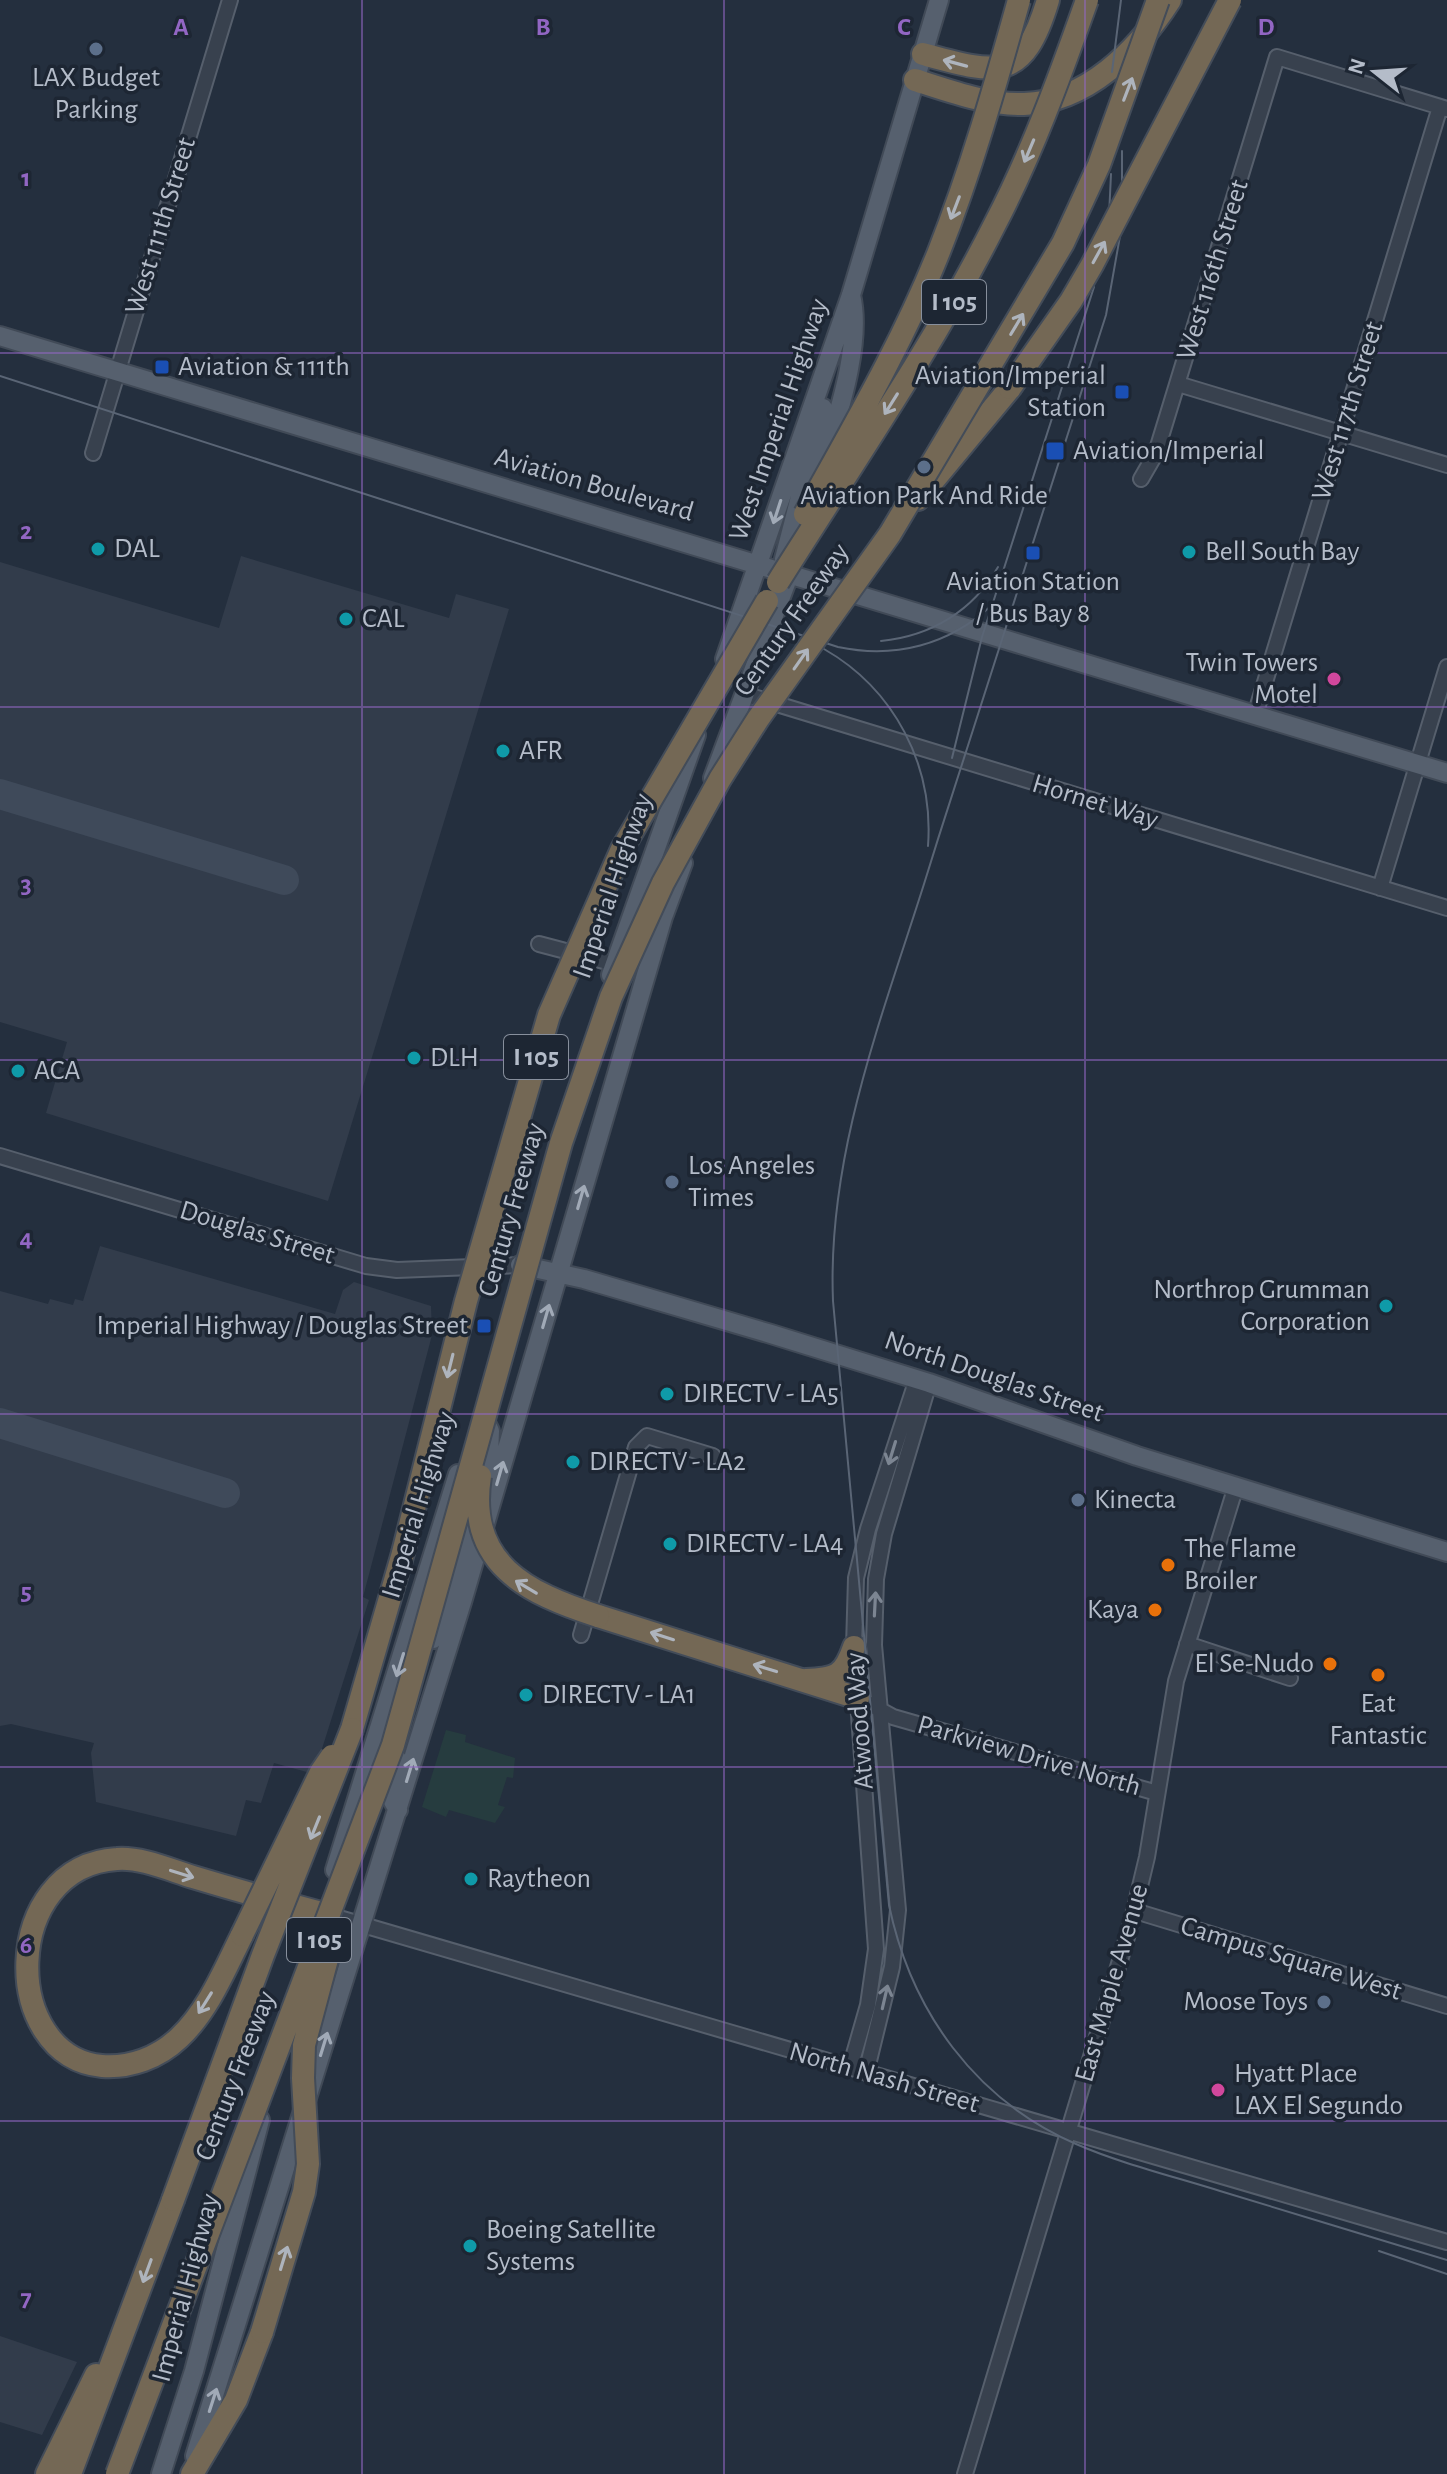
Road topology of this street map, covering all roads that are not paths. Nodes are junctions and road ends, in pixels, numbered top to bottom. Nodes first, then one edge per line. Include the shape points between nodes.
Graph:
1 (230, 0) edge
2 (939, 0) edge
3 (1019, 0) edge
4 (1048, 0) edge
5 (1087, 0) edge
6 (1158, 0) edge
7 (1170, 0) edge
8 (1230, 0) edge
9 (923, 54) junction
10 (915, 80) junction
11 (1444, 108) edge
12 (851, 295) junction
13 (0, 336) edge
14 (832, 342) junction
15 (117, 373) junction
16 (1178, 384) junction
17 (1342, 433) junction
18 (93, 453) dead end
19 (1447, 465) edge
20 (1141, 479) dead end
21 (890, 534) junction
22 (760, 563) junction
23 (784, 579) junction
24 (1447, 667) edge
25 (744, 694) junction
26 (1255, 715) junction
27 (1417, 764) junction
28 (1447, 773) edge
29 (677, 787) junction
30 (1380, 888) junction
31 (1447, 908) edge
32 (539, 944) dead end
33 (615, 964) junction
34 (645, 979) junction
35 (0, 1156) edge
36 (520, 1265) junction
37 (559, 1272) junction
38 (923, 1381) junction
39 (484, 1403) junction
40 (713, 1456) dead end
41 (1236, 1486) junction
42 (1447, 1552) edge
43 (423, 1590) junction
44 (454, 1600) junction
45 (581, 1635) dead end
46 (1187, 1644) junction
47 (854, 1647) junction
48 (1290, 1678) dead end
49 (805, 1680) junction
50 (858, 1698) junction
51 (880, 1710) junction
52 (352, 1729) junction
53 (393, 1745) junction
54 (1157, 1793) junction
55 (1135, 1911) junction
56 (321, 1913) junction
57 (361, 1924) junction
58 (1447, 2006) edge
59 (850, 2068) junction
60 (866, 2073) junction
61 (1069, 2133) junction
62 (1447, 2242) edge
63 (120, 2342) junction
64 (47, 2474) edge
65 (70, 2474) edge
66 (117, 2474) edge
67 (161, 2474) edge
68 (191, 2474) edge
69 (965, 2474) edge

1 - 15 street, West 111th Street
2 - 9 main road, West Imperial Highway
3 -> 23 highway, bridge via 983,128 937,257 877,382 796,530
4 -> 9 highway via 1032,43 1009,65 988,69
5 -> 23 highway, Century Freeway / I 105, bridge via 1031,145 972,269
21 -> 6 highway, Century Freeway / I 105, bridge via 1063,243 1099,165
7 - 10 highway, bridge via 1135,45 1088,86 1040,102 1002,103
21 -> 8 highway, bridge via 1010,388 1071,301
9 - 10 main road, West Imperial Highway
10 - 12 main road, West Imperial Highway
11 - 16 street, West 116th Street via 1277,57
11 - 17 street, West 117th Street
12 - 14 main road, West Imperial Highway
12 - 23 main road, West Imperial Highway via 857,318 827,451
13 - 15 main road, Aviation Boulevard
14 -> 22 main road, West Imperial Highway
14 - 23 main road via 833,366 784,559
15 - 18 street, West 111th Street
15 - 22 main road, Aviation Boulevard
16 - 17 street
16 - 20 street, West 116th Street via 1156,453
17 - 19 street
17 - 26 street, West 117th Street
39 -> 21 highway, Century Freeway / I 105, bridge via 561,1143 611,997 638,936 720,779
22 - 23 main road, Aviation Boulevard
22 - 29 main road, Imperial Highway
23 - 25 main road, Imperial Highway
23 - 26 main road, Aviation Boulevard
23 -> 52 highway, Century Freeway / I 105, bridge via 622,849 549,1015
24 - 27 street
25 - 30 street, Hornet Way
25 - 34 main road, Imperial Highway
26 - 27 main road, Aviation Boulevard
27 - 28 main road, Aviation Boulevard
27 - 30 street
29 - 33 main road, Imperial Highway
29 - 34 main road via 672,827 637,957
30 - 31 street, Hornet Way
32 - 33 street
33 - 36 main road, Imperial Highway
37 -> 34 main road, Imperial Highway
35 - 36 street, Douglas Street via 366,1266 397,1270
36 - 37 main road, North Douglas Street
36 - 39 main road, Imperial Highway
37 - 38 main road, North Douglas Street
44 -> 37 main road, Imperial Highway
38 - 41 main road, North Douglas Street
38 -> 47 street, Atwood Way via 862,1550
51 -> 38 street, Atwood Way via 874,1645 879,1558
39 - 43 main road, Imperial Highway
39 - 44 main road via 489,1455
49 -> 39 highway, bridge via 558,1603 500,1566 477,1506
39 - 53 highway, Century Freeway / I 105, bridge
40 - 45 street via 647,1436 636,1447
41 - 42 main road, North Douglas Street
41 - 46 street, East Maple Avenue
43 - 44 street
43 -> 56 main road, Imperial Highway
57 -> 44 main road, Imperial Highway via 398,1810
46 - 48 street
46 - 54 street, East Maple Avenue via 1168,1716
47 - 49 highway via 838,1675
47 - 50 street, Atwood Way
49 - 50 highway
50 - 51 street, Parkview Drive North
50 - 59 street, Atwood Way via 876,1949 868,2005
51 - 54 street, Parkview Drive North
60 -> 51 street, Atwood Way via 892,1967 898,1910
52 -> 56 highway, bridge via 321,1772 204,2004 180,2038 139,2063 116,2067 71,2059 50,2046 21,2000 18,1943 41,1893 61,1875 86,1864 119,1858
52 -> 63 highway, Century Freeway / I 105, bridge
53 - 66 highway, Century Freeway / I 105, bridge
68 -> 53 highway, bridge via 236,2400 304,2192 308,2164 303,2078 312,2006
54 - 55 street, East Maple Avenue
55 - 58 street, Campus Square West
55 - 61 street, East Maple Avenue
56 - 57 street, North Nash Street
56 - 67 main road, Imperial Highway
57 - 59 street, North Nash Street
68 -> 57 main road, Imperial Highway
59 - 60 street, North Nash Street
60 - 61 street, North Nash Street
61 - 62 street, North Nash Street
61 - 69 street, East Maple Avenue
63 - 64 highway via 90,2385
63 - 65 highway, Century Freeway / I 105

